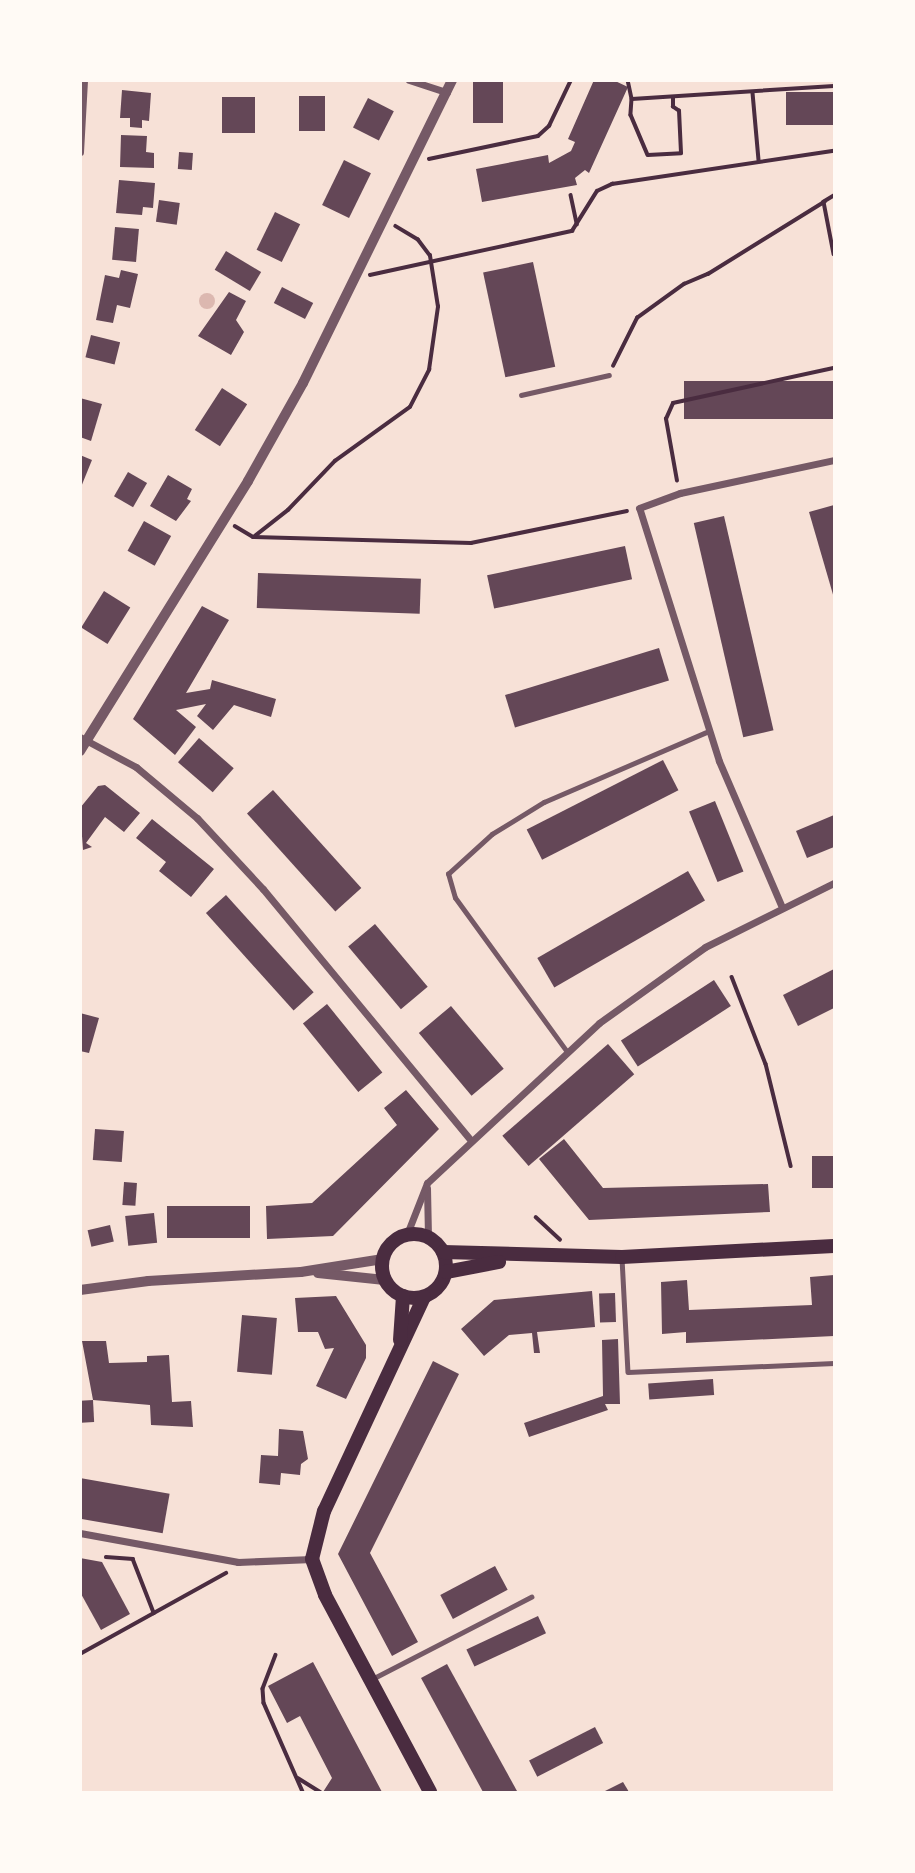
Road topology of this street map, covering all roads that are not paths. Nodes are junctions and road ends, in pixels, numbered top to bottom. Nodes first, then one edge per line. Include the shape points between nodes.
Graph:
1 (84, 80) edge
2 (410, 80) edge
3 (452, 80) edge
4 (447, 92) junction
5 (80, 152) edge
6 (609, 375) road end
7 (521, 395) dead end
8 (835, 460) edge
9 (709, 731) junction
10 (85, 739) edge
11 (80, 751) edge
12 (835, 883) edge
13 (781, 905) junction
14 (567, 1053) junction
15 (471, 1140) junction
16 (427, 1183) junction
17 (407, 1234) junction
18 (428, 1237) junction
19 (835, 1246) edge
20 (443, 1252) junction
21 (622, 1257) junction
22 (522, 1258) junction
23 (383, 1259) junction
24 (301, 1272) junction
25 (446, 1272) junction
26 (385, 1280) junction
27 (80, 1290) edge
28 (403, 1296) junction
29 (424, 1297) junction
30 (398, 1354) junction
31 (835, 1363) edge
32 (80, 1533) edge
33 (312, 1559) junction
34 (531, 1597) dead end
35 (370, 1680) junction
36 (430, 1793) edge

1 - 5 street
2 - 4 street
3 - 4 street
4 - 10 street via 358,278 224,520
6 - 7 lane
8 - 9 street via 680,493 639,508
9 - 13 street
9 - 14 lane via 544,802 492,834 448,874 455,898
10 - 11 street
10 - 15 street via 136,767 197,818 263,889
12 - 13 street
13 - 14 street via 705,947 599,1023
14 - 15 street
15 - 16 street
16 - 17 street
16 - 18 street
17 - 18 main road
17 - 23 main road via 390,1245
18 - 20 main road
19 - 21 main road
20 - 22 main road
20 - 25 main road
21 - 22 main road
21 - 31 lane via 628,1372
22 - 25 main road
23 - 24 street
23 - 26 main road
24 - 26 street
24 - 27 street
25 - 29 main road via 438,1287
26 - 28 main road
28 - 29 main road
28 - 30 main road
29 - 30 main road
30 - 33 main road via 324,1511
32 - 33 street via 237,1562
33 - 35 main road
34 - 35 lane
35 - 36 main road

